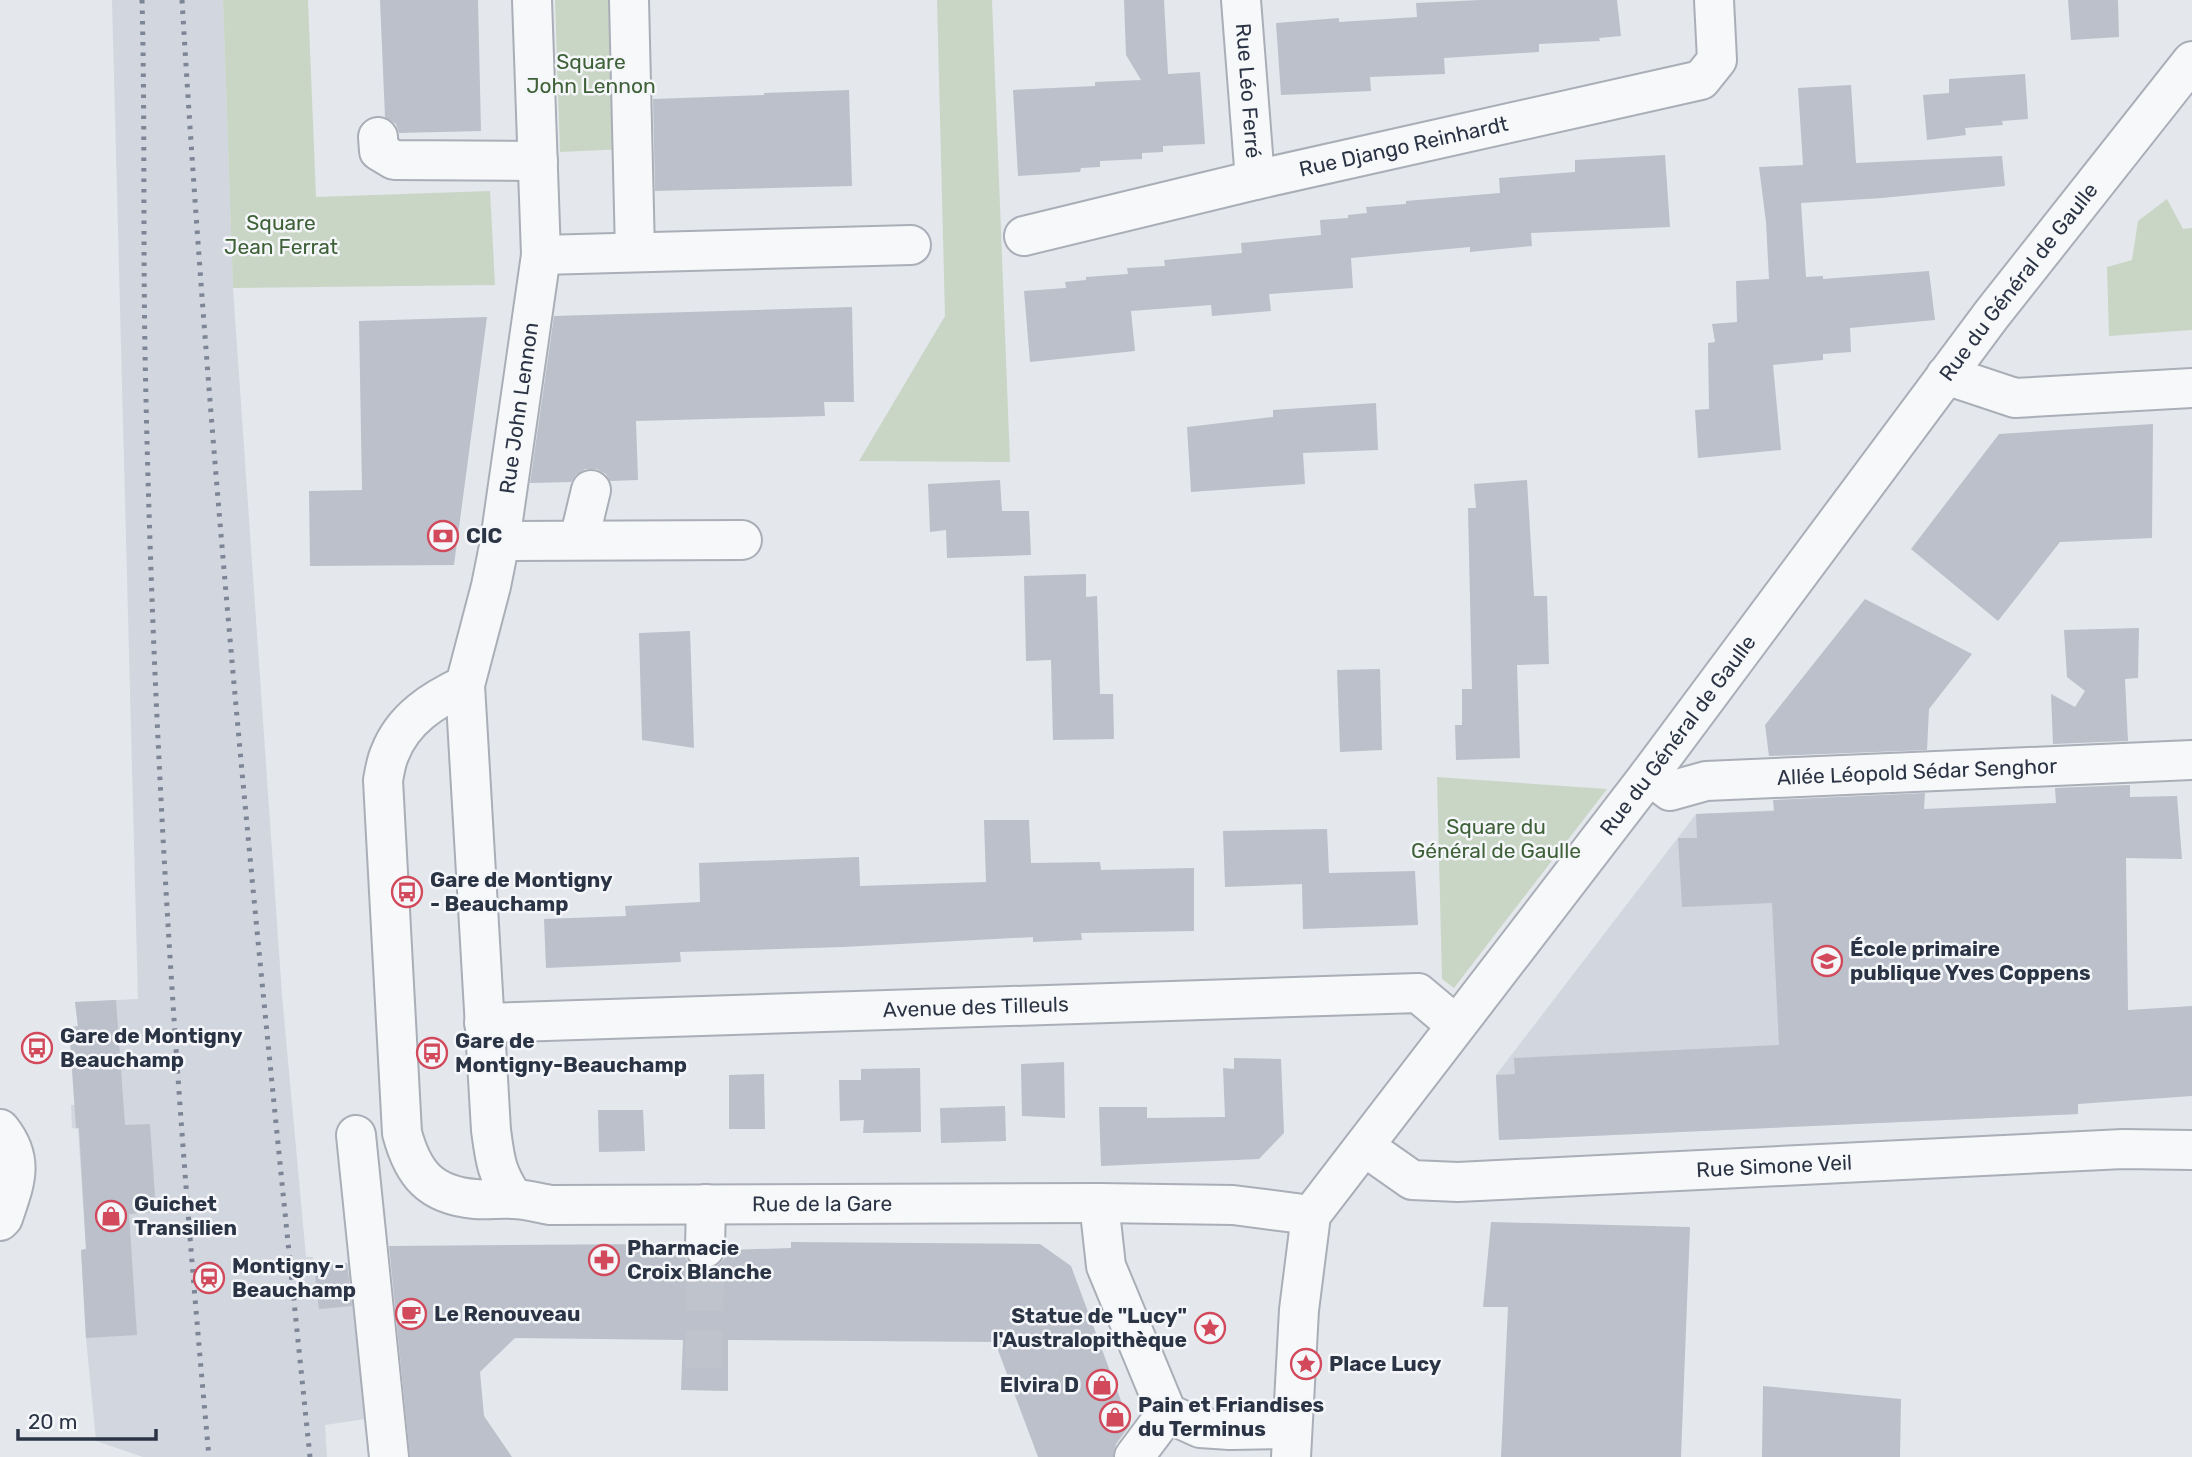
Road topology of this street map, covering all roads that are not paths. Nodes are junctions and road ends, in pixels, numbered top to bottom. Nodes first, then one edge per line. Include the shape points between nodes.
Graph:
1 (532, 0) edge
2 (629, 0) edge
3 (1241, 0) edge
4 (1714, 0) edge
5 (2192, 61) edge
6 (378, 137) dead end
7 (538, 161) junction
8 (1255, 180) junction
9 (1024, 236) dead end
10 (911, 245) dead end
11 (635, 252) junction
12 (541, 255) junction
13 (1946, 375) junction
14 (2192, 387) edge
15 (591, 490) dead end
16 (579, 540) junction
17 (742, 540) dead end
18 (500, 541) junction
19 (465, 685) junction
20 (2192, 760) edge
21 (1649, 775) junction
22 (484, 1023) junction
23 (1456, 1025) junction
24 (0, 1129) edge
25 (356, 1135) dead end
26 (1365, 1147) junction
27 (2192, 1150) edge
28 (514, 1199) junction
29 (1099, 1203) junction
30 (706, 1204) junction
31 (1311, 1216) junction
32 (0, 1221) edge
33 (705, 1248) tunnel mouth
34 (1167, 1413) junction
35 (1292, 1443) edge
36 (389, 1457) edge
37 (1134, 1457) edge

1 - 7 street, Rue John Lennon
2 - 11 street
3 - 8 street, Rue Léo Ferré
4 - 8 street, Rue Django Reinhardt via 1717,60 1701,80
5 - 13 street, Rue du Général de Gaulle
6 - 7 street via 379,151 394,160
7 - 12 street, Rue John Lennon
8 - 9 street, Rue Django Reinhardt
10 - 11 street
11 - 12 street
12 - 18 street, Rue John Lennon
13 - 14 street via 2015,398
13 - 21 street, Rue du Général de Gaulle
15 - 16 street
16 - 17 street
16 - 18 street
18 - 19 street, Rue John Lennon
19 - 22 street, Rue John Lennon
19 - 28 street, Rue de la Gare via 412,718 390,752 383,780 402,1133 408,1157 423,1180 474,1199
20 - 21 street, Allée Léopold Sédar Senghor via 1706,781 1670,791
21 - 23 street, Rue du Général de Gaulle
22 - 23 street, Avenue des Tilleuls via 1418,993
22 - 28 street via 496,1162
23 - 26 street, Rue du Général de Gaulle
24 - 32 street via 16,1157 14,1185
25 - 36 street
26 - 27 street, Rue Simone Veil via 1412,1180 1458,1182 2123,1149
26 - 31 street, Rue du Général de Gaulle
28 - 30 street, Rue de la Gare via 550,1205
29 - 30 street, Rue de la Gare
29 - 31 street, Rue de la Gare via 1233,1205
29 - 34 street via 1106,1266
30 - 33 street
31 - 35 street via 1299,1310
34 - 35 street via 1200,1428
34 - 37 street

